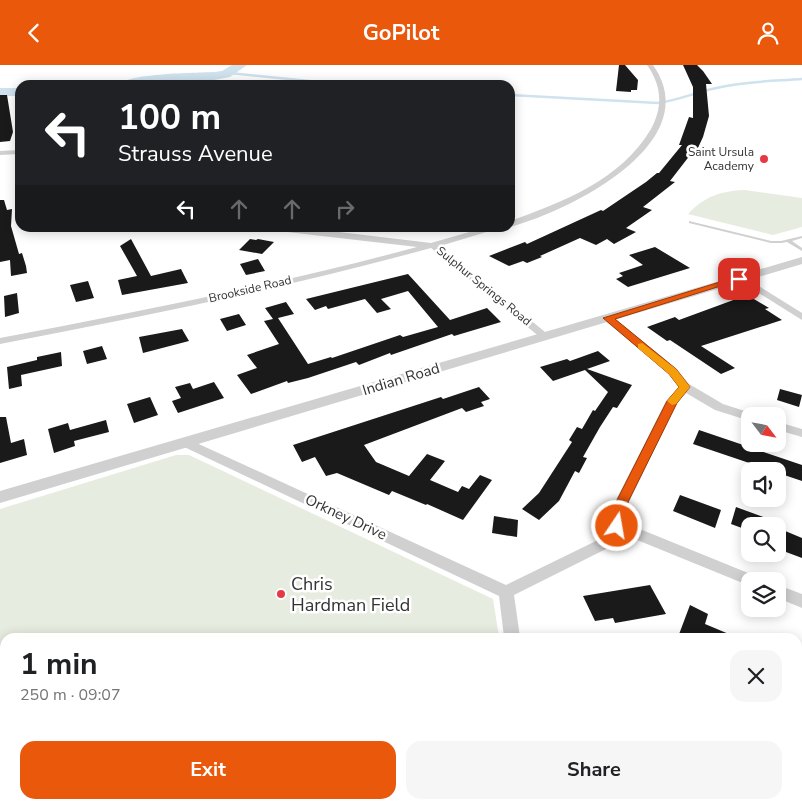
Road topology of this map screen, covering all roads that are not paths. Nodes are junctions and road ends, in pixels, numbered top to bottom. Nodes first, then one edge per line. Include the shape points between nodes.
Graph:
1 (650, 65) edge
2 (15, 152) edge
3 (0, 153) edge
4 (515, 222) edge
5 (690, 222) dead end
6 (316, 232) edge
7 (480, 232) edge
8 (802, 237) edge
9 (789, 241) junction
10 (435, 245) junction
11 (802, 250) edge
12 (802, 260) edge
13 (741, 279) junction
14 (802, 317) edge
15 (608, 318) junction
16 (546, 336) junction
17 (0, 341) edge
18 (685, 387) junction
19 (741, 414) edge
20 (786, 428) edge
21 (802, 433) edge
22 (186, 443) junction
23 (0, 497) edge
24 (617, 526) junction
25 (741, 576) edge
26 (506, 592) junction
27 (786, 594) edge
28 (802, 601) edge
29 (511, 633) edge

1 - 4 street via 664,94 662,111 649,139 636,156 614,174 583,192
2 - 3 street
5 - 9 lane via 771,242
6 - 10 street, Sulphur Springs Road
7 - 10 street, Brookside Road
8 - 9 lane
9 - 11 lane
10 - 16 street, Sulphur Springs Road
10 - 17 street, Brookside Road via 163,309
12 - 13 street, Indian Road
13 - 14 street
13 - 15 street, Indian Road
15 - 16 street, Indian Road
15 - 18 street via 673,371
16 - 22 street, Indian Road
18 - 19 street via 719,407
18 - 24 street via 672,401 622,502
20 - 21 street
22 - 23 street, Indian Road
22 - 26 street, Orkney Drive
24 - 25 street
24 - 26 street via 605,543
26 - 29 street
27 - 28 street

